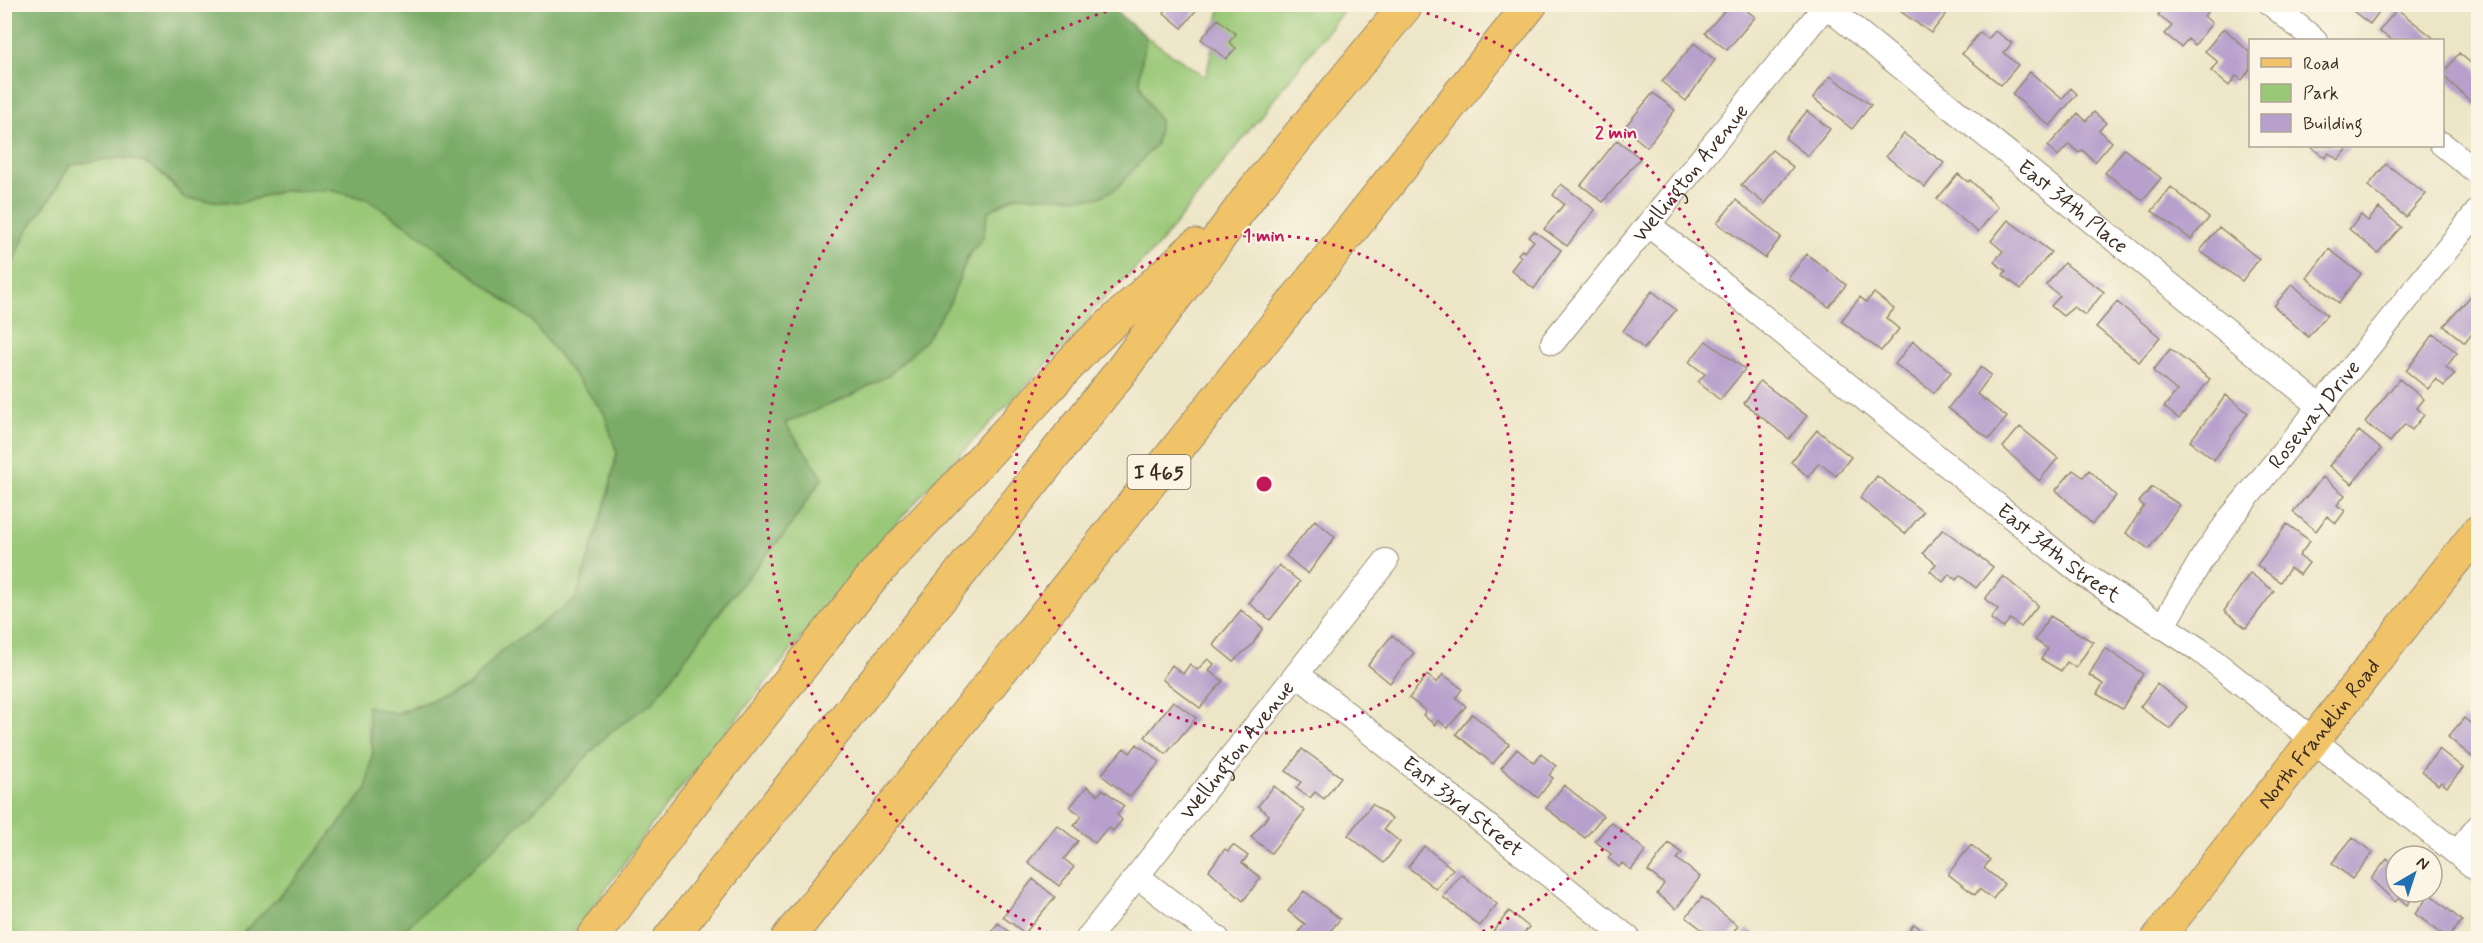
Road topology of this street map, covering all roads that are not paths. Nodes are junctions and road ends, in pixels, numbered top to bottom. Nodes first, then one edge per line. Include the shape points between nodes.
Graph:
1 (1407, 4) edge
2 (1531, 4) edge
3 (2271, 4) edge
4 (1827, 5) edge
5 (2314, 39) edge
6 (2444, 146) edge
7 (2478, 173) edge
8 (1255, 189) junction
9 (2478, 211) edge
10 (1649, 225) junction
11 (1553, 342) dead end
12 (2320, 406) junction
13 (2478, 531) edge
14 (1386, 561) dead end
15 (2162, 627) junction
16 (1296, 674) junction
17 (2314, 740) junction
18 (2478, 827) edge
19 (2457, 853) junction
20 (2478, 870) edge
21 (1137, 876) junction
22 (1616, 935) edge
23 (593, 939) edge
24 (670, 939) edge
25 (788, 939) edge
26 (1088, 939) edge
27 (1217, 939) edge
28 (2158, 939) edge

1 - 8 highway
2 - 25 highway, I 465
3 - 5 street
4 - 10 street, Wellington Avenue
4 - 12 street, East 34th Place
6 - 7 street
8 - 23 highway via 1086,347 906,539 687,809
8 - 24 highway via 1118,375
9 - 12 street, Roseway Drive
10 - 11 street, Wellington Avenue
10 - 15 street, East 34th Street via 2086,577
12 - 15 street, Roseway Drive via 2214,540
13 - 17 main road, North Franklin Road
14 - 16 street, Wellington Avenue
15 - 17 street, East 34th Street via 2198,650
16 - 21 street, Wellington Avenue
16 - 22 street, East 33rd Street
17 - 19 street, East 34th Street
17 - 28 main road, North Franklin Road
18 - 19 street
19 - 20 street, East 34th Street
21 - 26 street, Wellington Avenue
21 - 27 street

